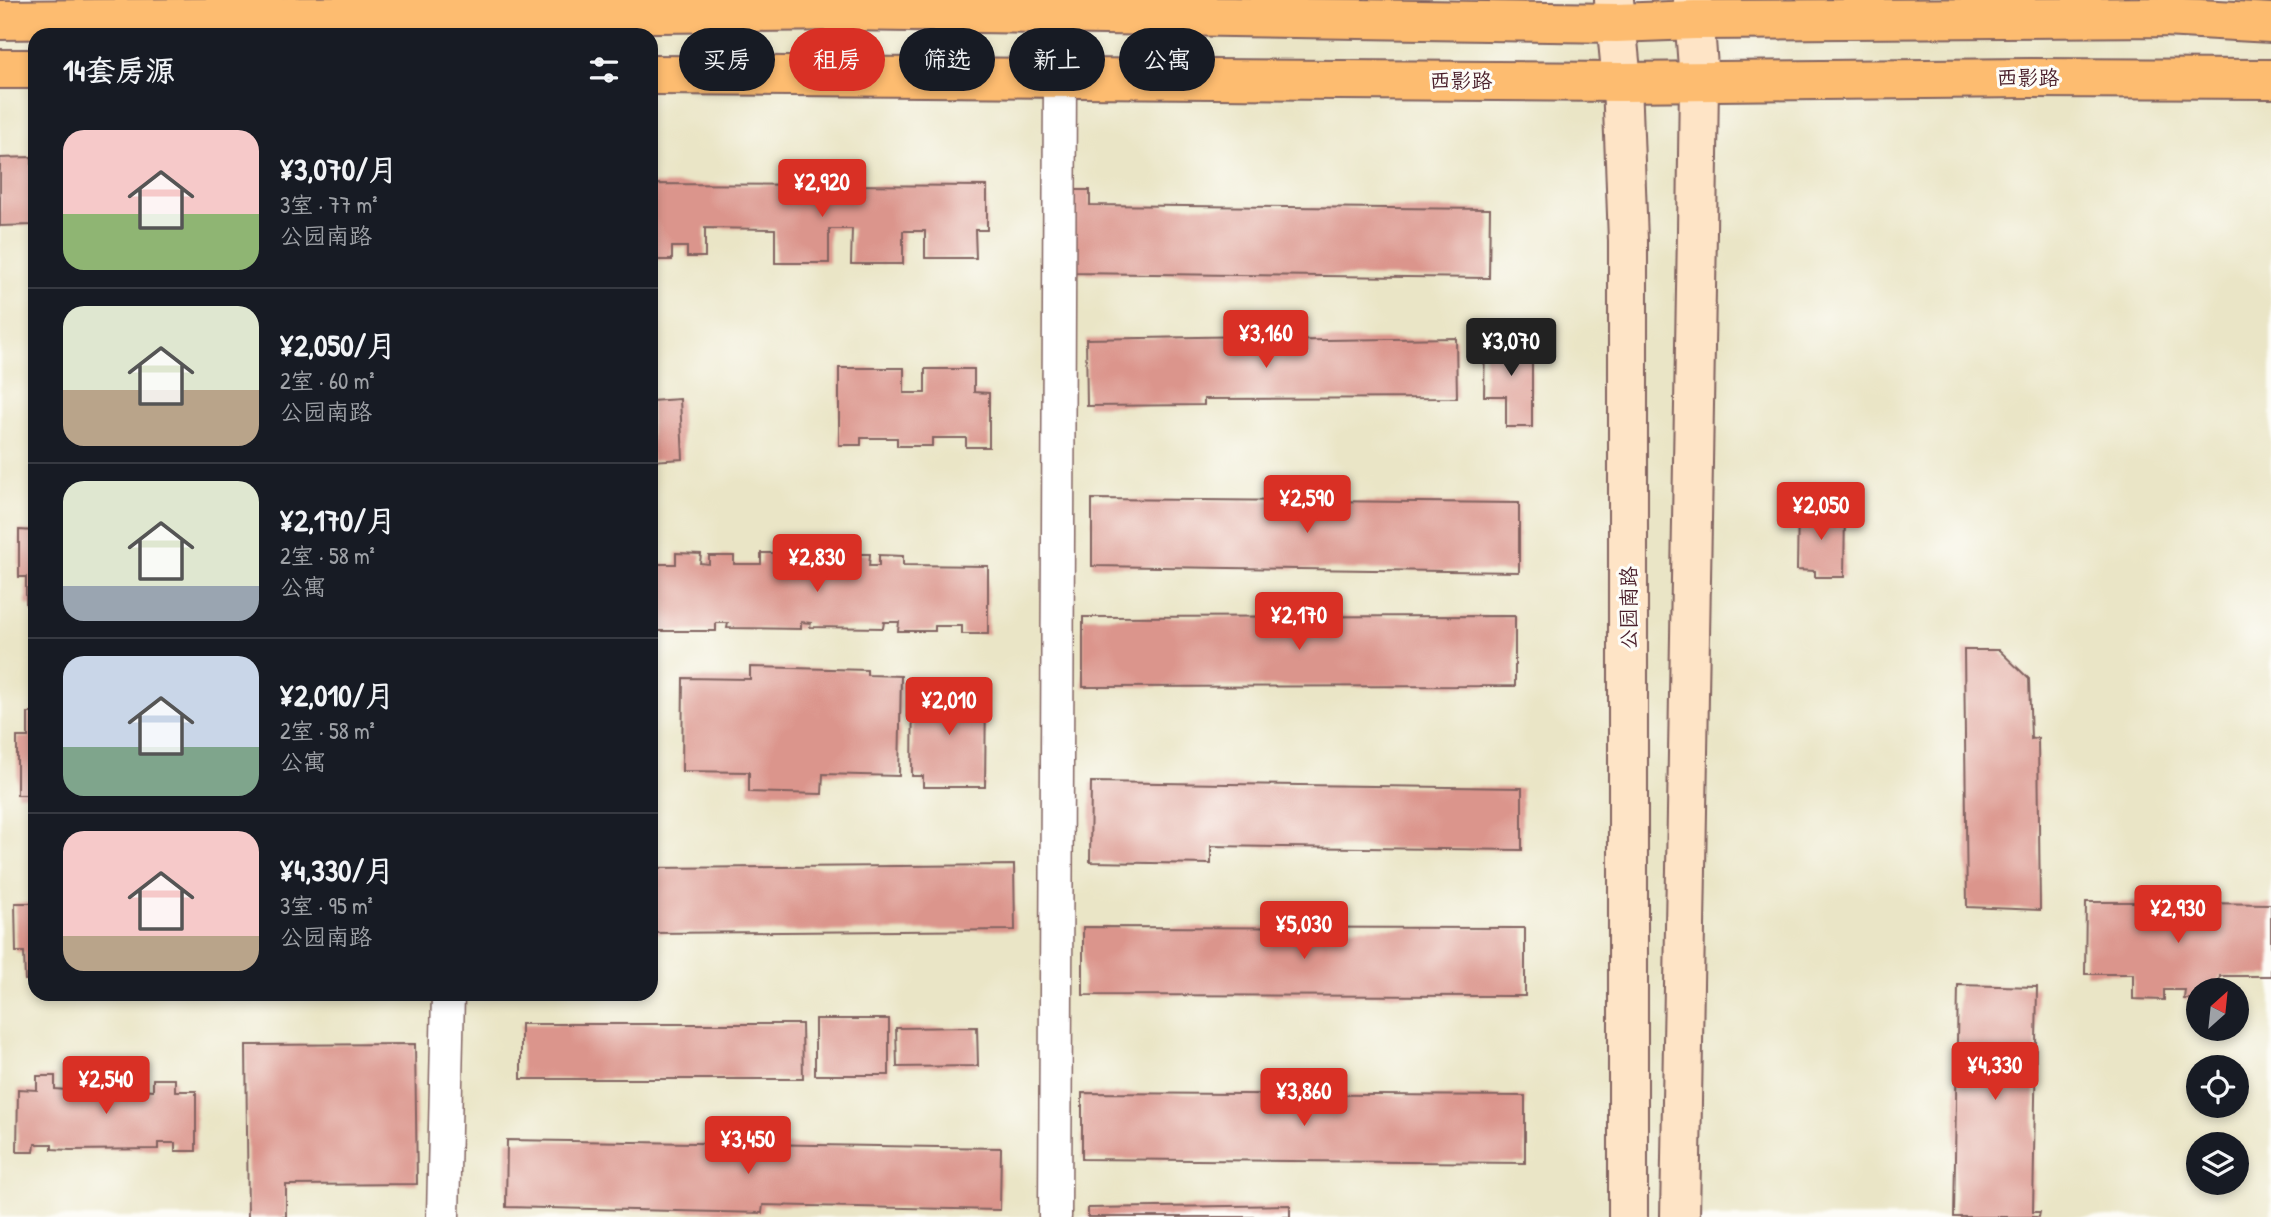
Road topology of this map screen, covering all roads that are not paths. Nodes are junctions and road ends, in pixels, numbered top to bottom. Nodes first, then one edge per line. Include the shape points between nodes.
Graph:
1 (1694, 10) edge
2 (1615, 12) edge
3 (0, 19) edge
4 (2271, 23) edge
5 (0, 69) edge
6 (28, 69) edge
7 (658, 75) edge
8 (1009, 78) edge
9 (1105, 78) edge
10 (2271, 79) edge
11 (1699, 81) junction
12 (1622, 82) junction
13 (1060, 91) edge
14 (448, 1001) edge
15 (443, 1217) edge
16 (1055, 1217) edge
17 (1628, 1217) edge
18 (1680, 1217) edge

1 - 2 main road
1 - 4 main road via 2164,17
1 - 11 main road
2 - 3 main road via 845,11
2 - 12 main road, 公园南路
5 - 6 main road
7 - 8 main road, 西影路
9 - 12 main road, 西影路
10 - 11 main road, 西影路
11 - 12 main road, 西影路
11 - 18 main road
12 - 17 main road, 公园南路 via 1628,241
13 - 16 street
14 - 15 street

